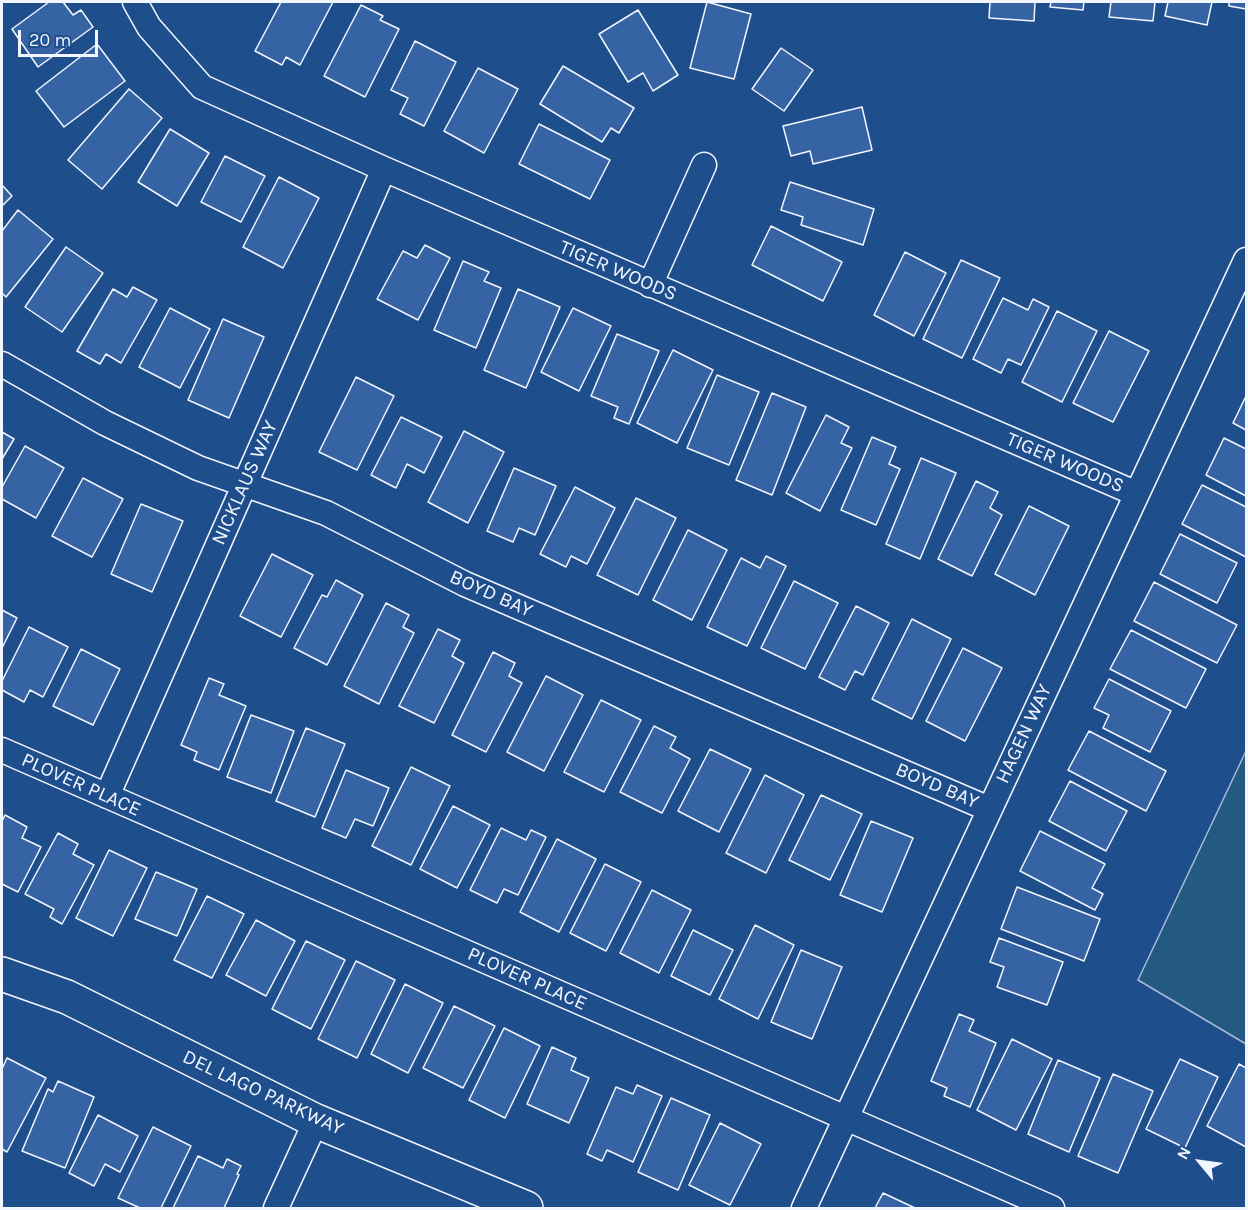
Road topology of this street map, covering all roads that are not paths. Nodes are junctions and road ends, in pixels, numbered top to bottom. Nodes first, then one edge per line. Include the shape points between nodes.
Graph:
1 (135, 2) edge
2 (704, 165) dead end
3 (384, 170) junction
4 (1246, 260) edge
5 (650, 285) junction
6 (2, 364) edge
7 (244, 484) junction
8 (1137, 495) junction
9 (2, 750) edge
10 (107, 796) junction
11 (989, 808) junction
12 (2, 974) edge
13 (846, 1118) junction
14 (316, 1121) junction
15 (276, 1209) edge
16 (526, 1209) edge
17 (804, 1209) edge
18 (1052, 1209) edge

1 - 3 street, TIGER WOODS via 149,27 202,87
2 - 5 street
3 - 5 street, TIGER WOODS
3 - 7 street, NICKLAUS WAY
4 - 8 street, HAGEN WAY
5 - 8 street, TIGER WOODS
6 - 7 street, BOYD BAY via 105,423 198,468
7 - 10 street, NICKLAUS WAY
7 - 11 street, BOYD BAY via 326,513 465,584
8 - 11 street, HAGEN WAY
9 - 10 street, PLOVER PLACE
10 - 13 street, PLOVER PLACE
11 - 13 street, HAGEN WAY
12 - 14 street, DEL LAGO PARKWAY via 67,997
13 - 17 street, HAGEN WAY
13 - 18 street, PLOVER PLACE
14 - 15 street
14 - 16 street, DEL LAGO PARKWAY

